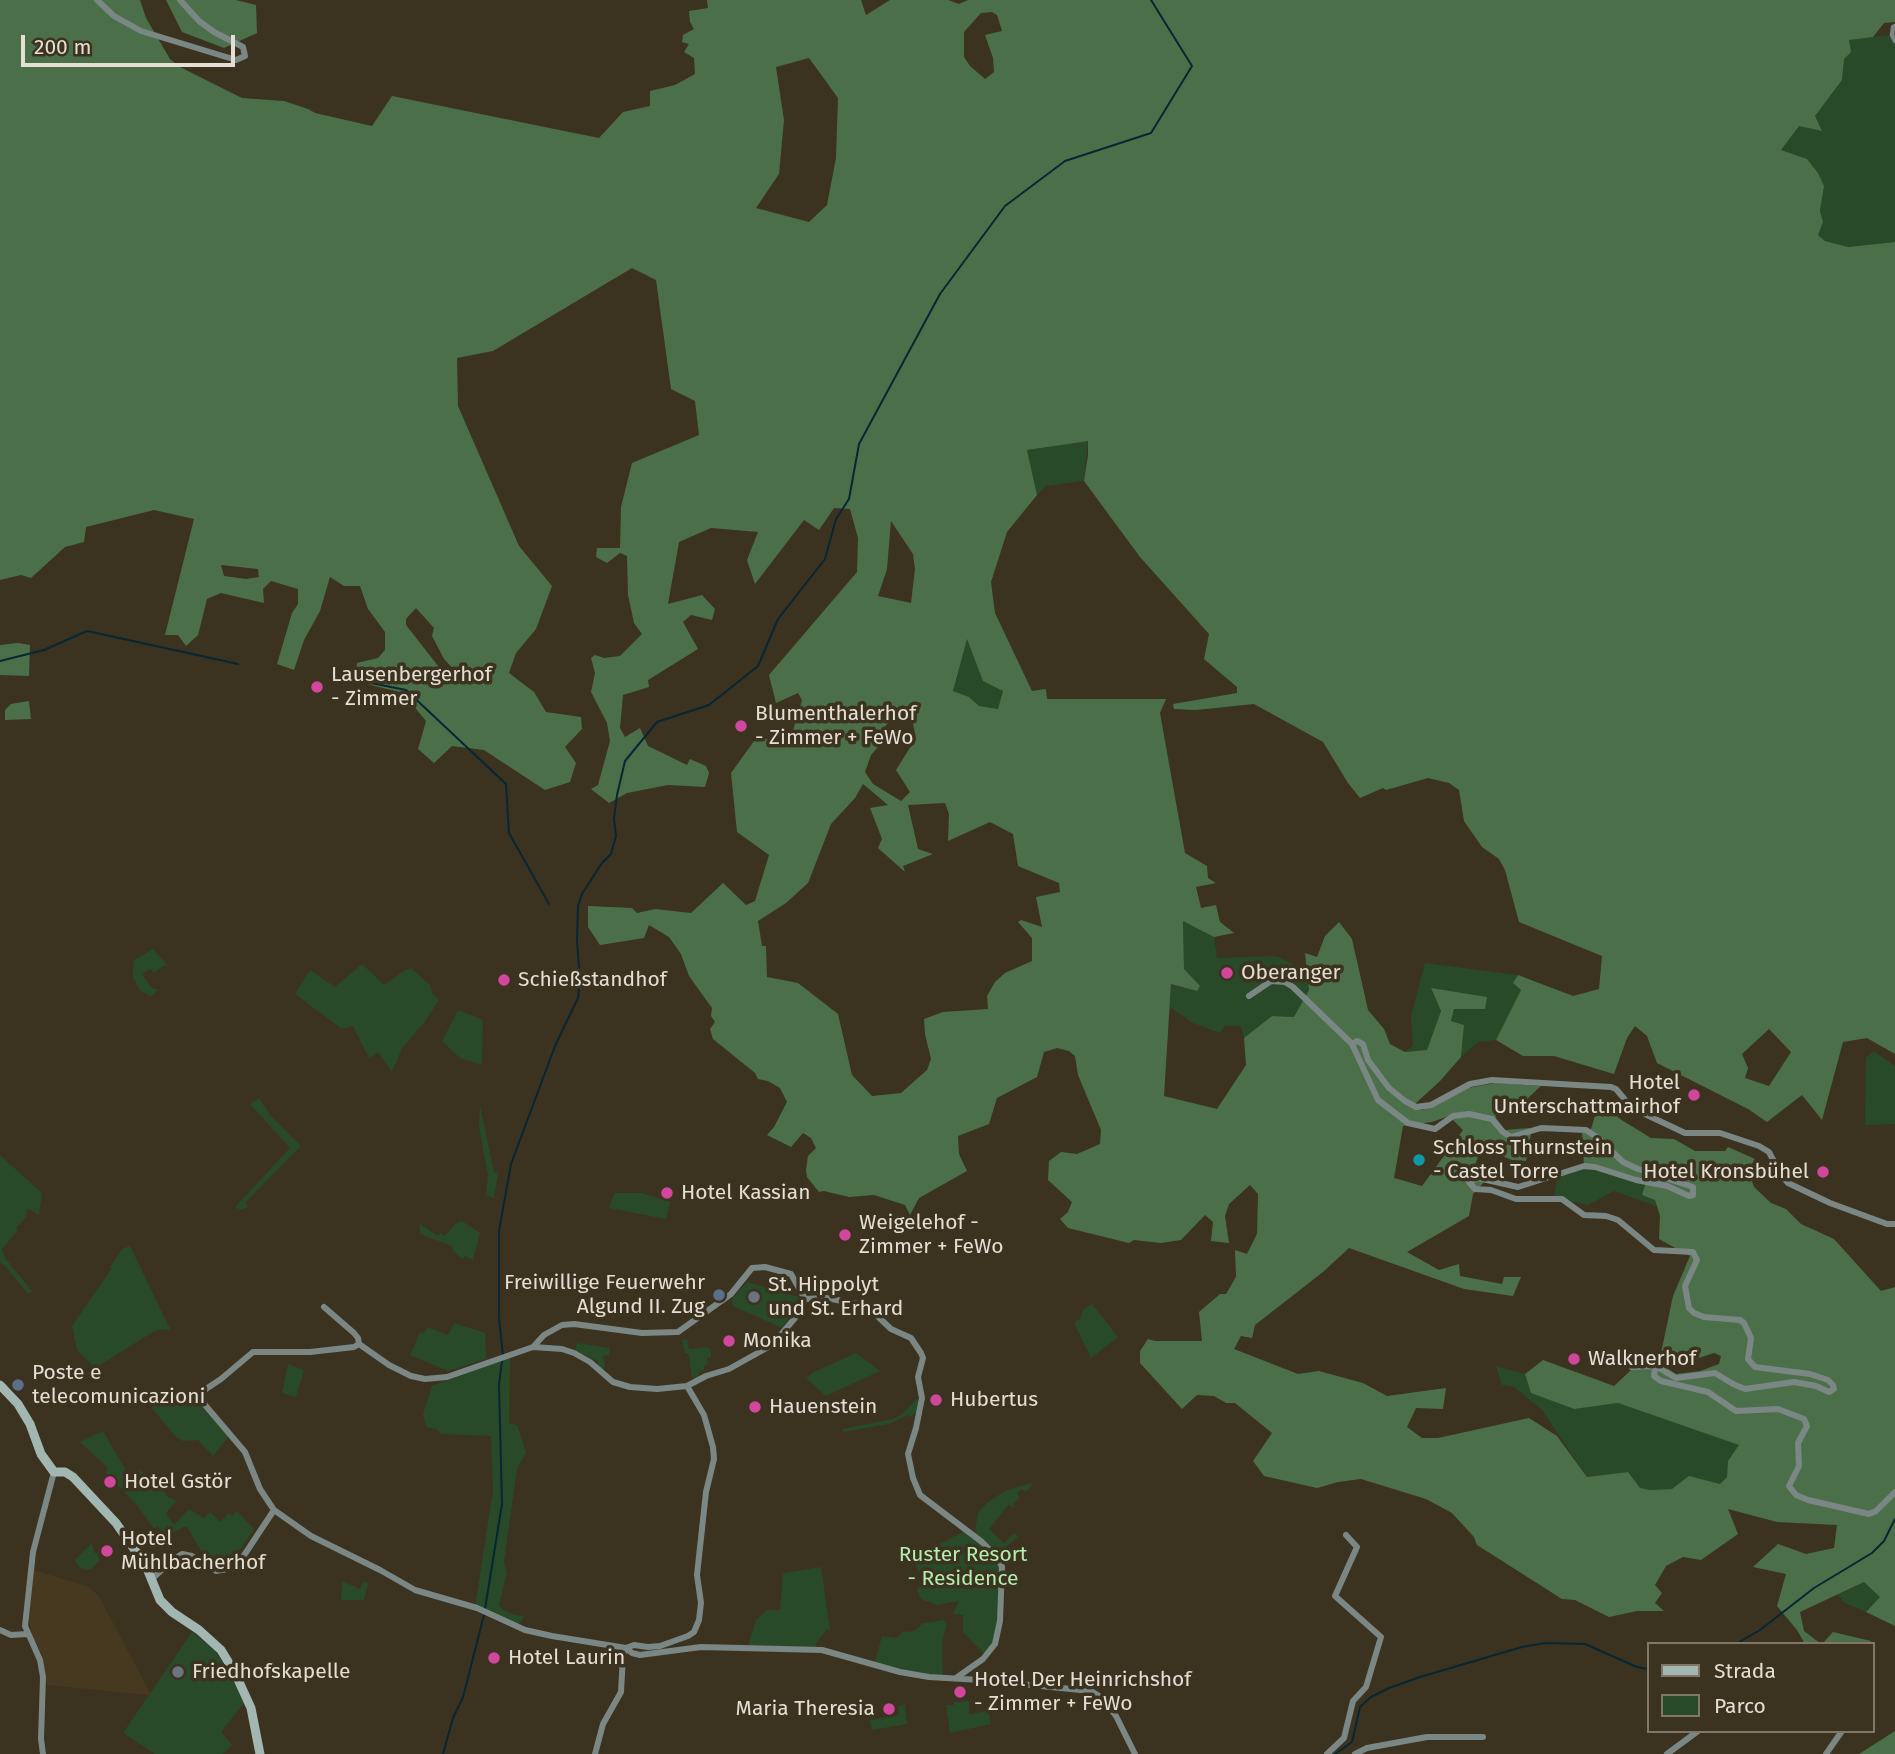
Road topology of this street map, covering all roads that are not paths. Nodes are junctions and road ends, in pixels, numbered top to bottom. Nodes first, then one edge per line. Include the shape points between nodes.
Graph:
1 (97, 0) edge
2 (180, 0) edge
3 (1895, 26) edge
4 (1895, 41) edge
5 (1249, 996) dead end
6 (1352, 1044) junction
7 (1895, 1224) edge
8 (805, 1299) junction
9 (324, 1307) dead end
10 (359, 1344) junction
11 (533, 1347) junction
12 (1632, 1367) dead end
13 (1657, 1368) junction
14 (0, 1385) edge
15 (687, 1386) junction
16 (54, 1472) junction
17 (1895, 1492) edge
18 (274, 1510) junction
19 (1346, 1535) dead end
20 (151, 1580) junction
21 (0, 1630) edge
22 (27, 1634) junction
23 (626, 1648) junction
24 (956, 1678) junction
25 (1695, 1733) edge
26 (1841, 1733) edge
27 (1483, 1737) dead end
28 (43, 1754) edge
29 (260, 1754) edge
30 (595, 1754) edge
31 (1135, 1754) edge
32 (1327, 1754) edge
33 (1355, 1754) edge
34 (1667, 1754) edge
35 (1826, 1754) edge

1 - 2 street via 141,31 236,60 245,56 243,47 214,33
3 - 4 street
5 - 6 street via 1271,981 1289,984
6 - 7 street via 1363,1044 1368,1060 1390,1088 1416,1107 1431,1105 1470,1084 1492,1080 1611,1087 1632,1108 1685,1133 1720,1133 1759,1146 1769,1152 1788,1183 1830,1203
6 - 13 street via 1378,1100 1408,1123 1435,1129 1452,1116 1469,1114 1488,1117 1511,1138 1541,1128 1586,1130 1630,1166 1691,1186 1694,1193 1689,1196 1667,1186 1584,1166 1518,1187 1478,1178 1469,1182 1475,1189 1516,1199 1562,1199 1584,1215 1618,1220 1654,1250 1693,1252 1696,1265 1685,1286 1694,1313 1744,1323 1751,1338 1748,1359 1755,1367 1810,1374 1834,1387 1829,1392 1794,1382 1745,1389 1715,1373 1676,1378
8 - 11 street via 789,1272 752,1268 731,1294 678,1332 568,1324
8 - 15 street via 772,1345 729,1370
8 - 24 street via 858,1304 911,1338 921,1353 918,1377 922,1398 908,1448 913,1478 920,1495 982,1542 1002,1567 995,1644 984,1659
9 - 10 street via 354,1333
10 - 11 street via 398,1370 425,1379 447,1377
10 - 18 street via 310,1352 253,1352 200,1396 246,1452
11 - 15 street via 574,1353 613,1382 630,1387
12 - 13 street
13 - 17 street via 1653,1373 1656,1379 1708,1392 1736,1411 1778,1409 1804,1419 1807,1426 1798,1443 1799,1465 1789,1486 1796,1495 1869,1514
14 - 16 main road via 24,1414
15 - 23 street via 704,1415 713,1447 696,1575 699,1620 688,1636 660,1646 634,1644
16 - 20 main road via 69,1474 91,1494 146,1566
16 - 22 street via 33,1552
18 - 20 street via 233,1568 216,1570 182,1554
18 - 23 street via 406,1586 479,1608 533,1632
19 - 32 street via 1357,1547 1335,1596 1381,1637 1366,1687 1353,1701 1344,1738
20 - 29 main road via 160,1600 226,1657 251,1708
21 - 22 street
22 - 28 street via 43,1677
23 - 24 street via 640,1655 701,1647 822,1650 900,1672
23 - 30 street via 621,1692 603,1725
24 - 31 street via 1094,1693 1116,1716
25 - 34 street
26 - 35 street
27 - 33 street via 1427,1737

